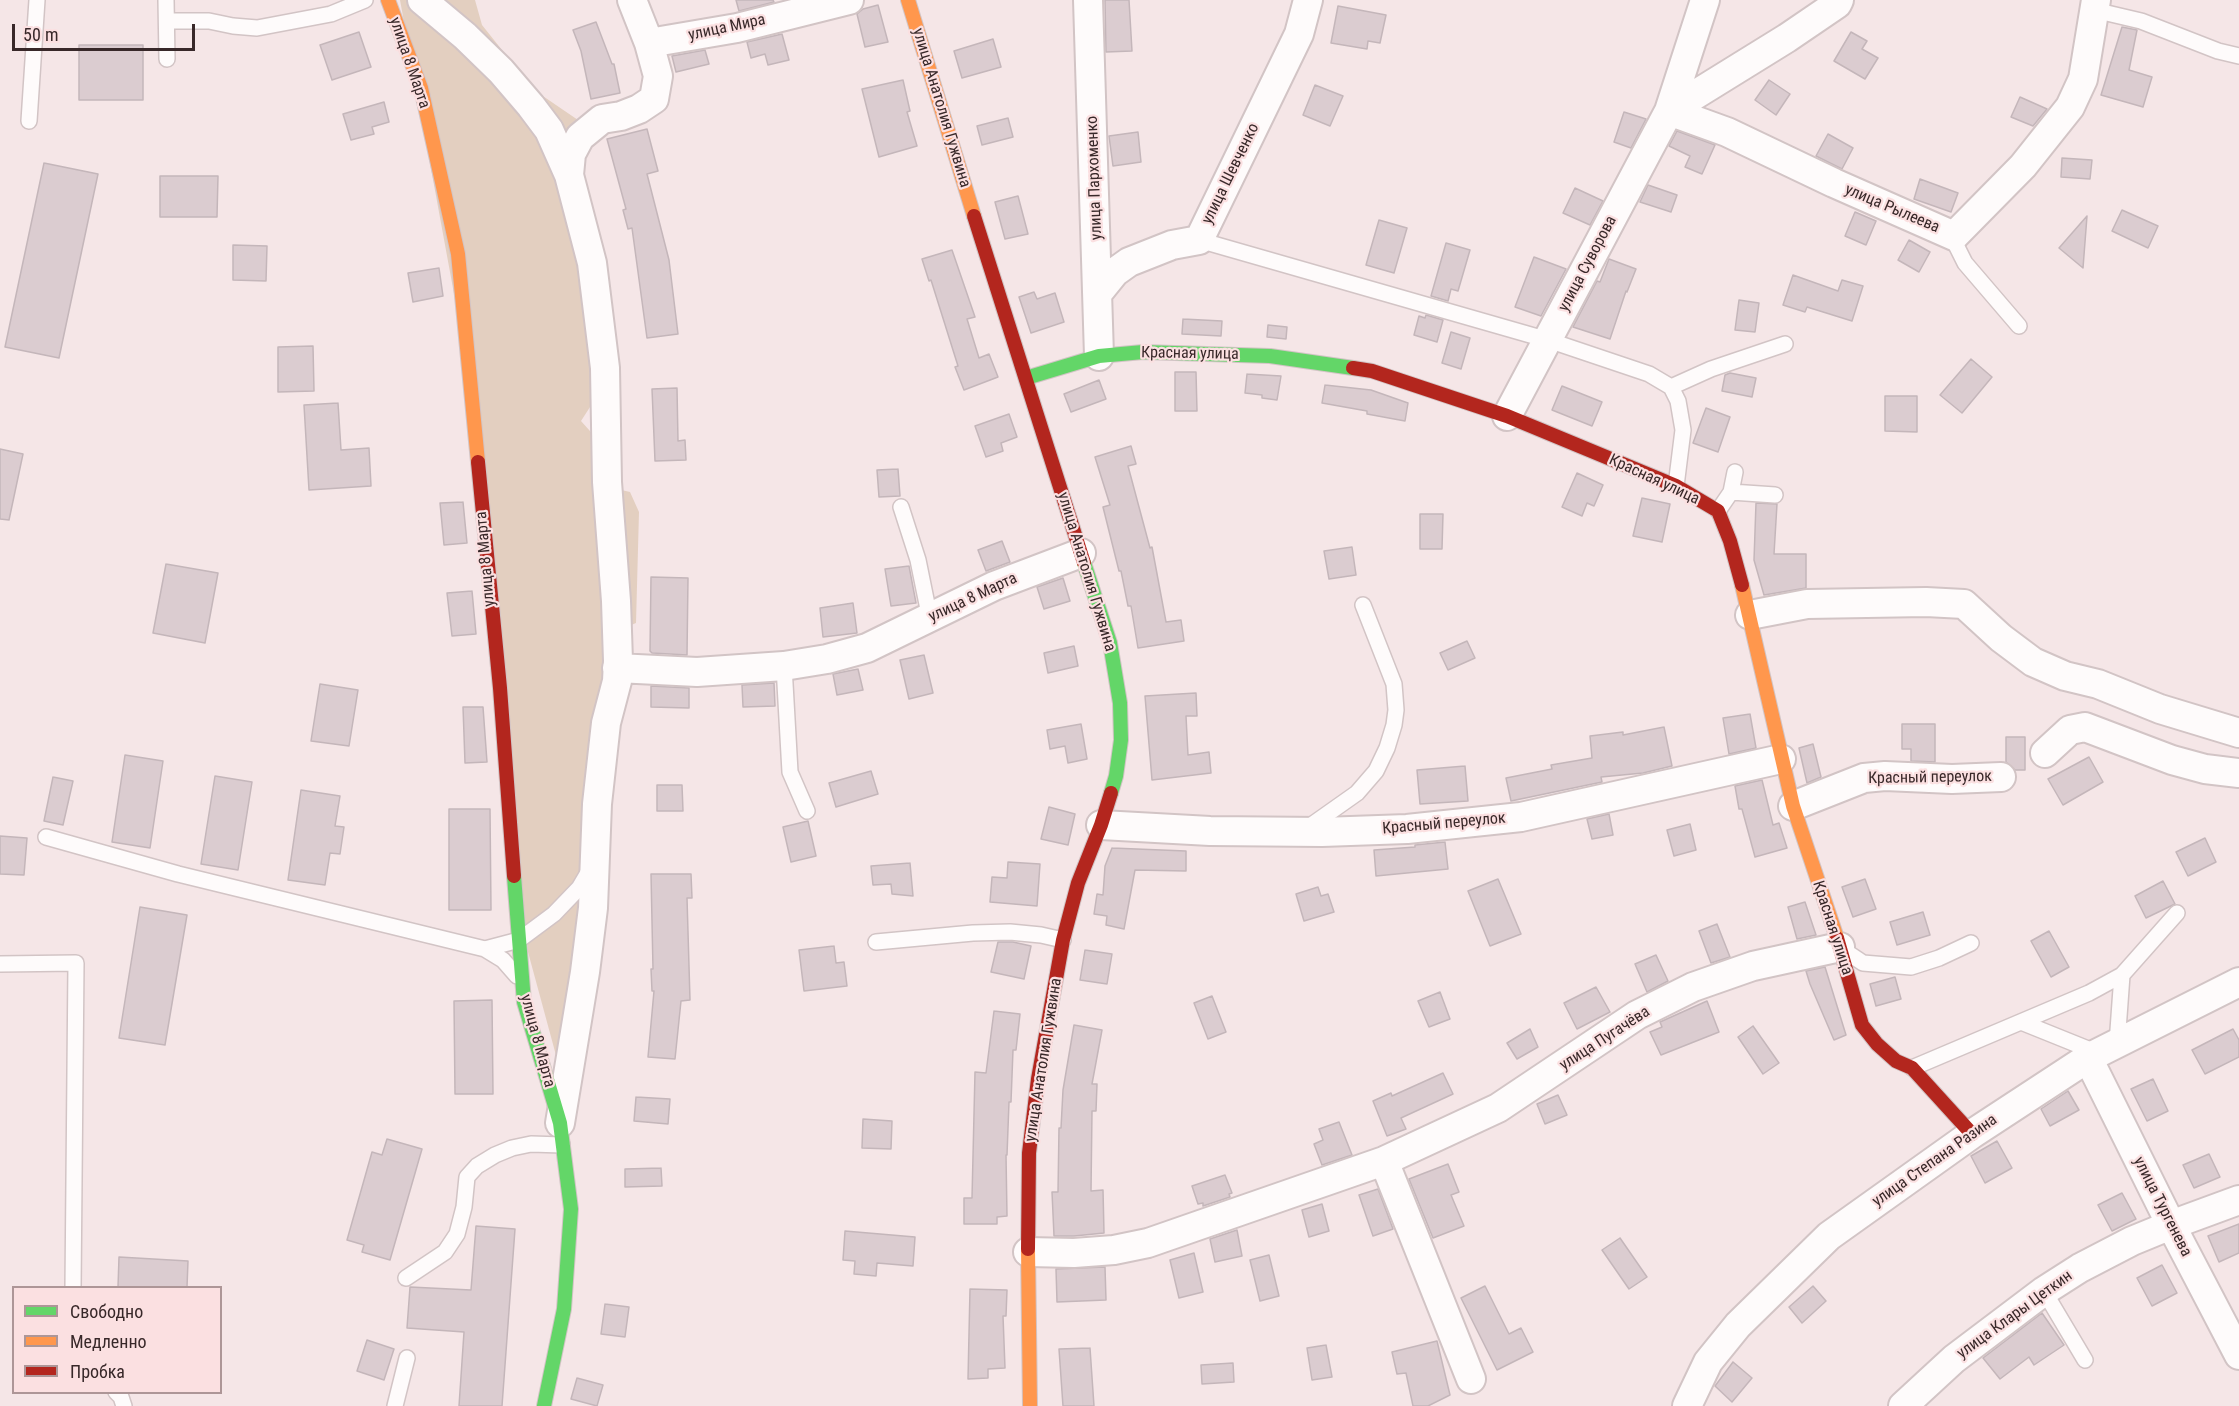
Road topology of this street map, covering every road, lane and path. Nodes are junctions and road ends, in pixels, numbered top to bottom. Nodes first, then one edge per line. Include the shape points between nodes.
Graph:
1 (37, 0) edge
2 (166, 0) edge
3 (365, 0) edge
4 (388, 0) edge
5 (416, 0) edge
6 (422, 0) edge
7 (632, 0) edge
8 (849, 0) edge
9 (908, 0) edge
10 (1088, 0) edge
11 (1308, 0) edge
12 (1705, 0) edge
13 (1839, 0) edge
14 (2095, 5) edge
15 (167, 21) junction
16 (649, 43) junction
17 (407, 51) junction
18 (2239, 56) edge
19 (167, 59) dead end
20 (1669, 111) junction
21 (29, 121) dead end
22 (569, 175) junction
23 (1954, 236) junction
24 (1199, 240) junction
25 (1098, 293) junction
26 (2019, 326) dead end
27 (1548, 340) junction
28 (1785, 344) dead end
29 (1099, 356) junction
30 (1026, 378) junction
31 (1671, 387) junction
32 (1507, 416) junction
33 (1735, 472) dead end
34 (1676, 486) junction
35 (1731, 492) junction
36 (1775, 495) dead end
37 (902, 507) dead end
38 (1718, 512) junction
39 (1081, 553) junction
40 (1363, 605) dead end
41 (1750, 615) junction
42 (930, 619) junction
43 (784, 666) junction
44 (617, 668) junction
45 (2239, 733) edge
46 (2044, 753) dead end
47 (1781, 759) junction
48 (2239, 774) edge
49 (2001, 777) dead end
50 (1793, 806) junction
51 (807, 811) dead end
52 (1101, 825) junction
53 (1303, 831) junction
54 (46, 837) dead end
55 (595, 862) junction
56 (2177, 913) dead end
57 (519, 940) junction
58 (1063, 940) junction
59 (876, 942) dead end
60 (1971, 943) dead end
61 (1840, 947) junction
62 (485, 949) junction
63 (0, 964) edge
64 (2122, 975) junction
65 (2239, 982) edge
66 (522, 984) junction
67 (2021, 1022) junction
68 (2101, 1051) junction
69 (1912, 1068) junction
70 (561, 1134) junction
71 (1972, 1134) junction
72 (1383, 1161) junction
73 (2239, 1200) edge
74 (2171, 1225) junction
75 (1028, 1252) junction
76 (406, 1278) dead end
77 (74, 1286) edge
78 (2044, 1291) junction
79 (2239, 1355) edge
80 (407, 1358) dead end
81 (2085, 1360) dead end
82 (1472, 1379) dead end
83 (1916, 1401) edge
84 (394, 1406) edge
85 (544, 1406) edge
86 (1030, 1406) edge
87 (1687, 1406) edge

1 - 21 lane
2 - 15 lane
3 - 15 lane via 331,14 257,28 209,21
4 - 17 street, улица 8 Марта
5 - 17 street
6 - 22 street via 501,71 531,106 549,130
7 - 16 street
8 - 16 street, улица Мира via 737,28
9 - 30 street, улица Анатолия Гужвина
10 - 25 street, улица Пархоменко
11 - 24 street, улица Шевченко via 1299,34
12 - 20 street, улица Суворова
13 - 20 street via 1787,38
14 - 18 lane
14 - 23 street, улица Рылеева via 2083,79 2070,107 2023,166
15 - 19 lane
16 - 22 street, улица 8 Марта via 658,76 654,99 621,116 602,119 580,137 571,154
17 - 57 street, улица 8 Марта via 421,88 458,254 500,688
20 - 23 street, улица Рылеева via 1728,132
20 - 27 street, улица Суворова
22 - 44 street, улица 8 Марта via 592,263 605,368
23 - 26 lane via 1965,263
24 - 25 street, улица Шевченко via 1172,245 1129,262
24 - 27 lane
25 - 29 street, улица Пархоменко
27 - 31 lane via 1649,374
27 - 32 street, улица Суворова
28 - 31 lane
29 - 30 street, Красная улица
29 - 32 street, Красная улица via 1143,352 1282,357 1372,370
30 - 39 street, улица Анатолия Гужвина
31 - 34 lane via 1683,430
32 - 34 street, Красная улица
33 - 35 lane
34 - 38 street, Красная улица
35 - 36 lane
35 - 38 lane
37 - 42 lane
38 - 41 street, Красная улица
39 - 42 street, улица 8 Марта via 994,586
39 - 52 street, улица Анатолия Гужвина via 1110,643 1120,703 1116,776
40 - 53 lane via 1394,684 1394,725 1377,771 1357,793
41 - 45 street via 1807,604 1964,604 2033,662 2160,709
41 - 47 street, Красная улица
42 - 43 street, улица 8 Марта via 867,648
43 - 44 street, улица 8 Марта via 697,672
43 - 51 lane via 790,772
44 - 55 street, улица 8 Марта via 606,723
46 - 48 street via 2070,730 2085,727 2172,760
47 - 50 street, Красная улица
47 - 53 street, Красный переулок via 1521,817 1407,829
49 - 50 street, Красный переулок via 1864,778
50 - 61 street, Красная улица
52 - 53 street, Красный переулок
52 - 58 street, улица Анатолия Гужвина via 1078,883
54 - 62 lane via 178,874
55 - 57 lane via 579,888 554,914
55 - 70 street, улица 8 Марта via 593,908
56 - 64 lane
57 - 62 lane
57 - 66 street, улица 8 Марта
58 - 59 lane via 1010,932
58 - 75 street, улица Анатолия Гужвина via 1029,1153
60 - 61 lane via 1911,967 1863,963
61 - 69 street, Красная улица via 1862,1025 1896,1061
61 - 72 street, улица Пугачёва via 1753,966 1693,987 1637,1015 1498,1108
62 - 66 lane via 503,960
63 - 77 lane via 76,963
64 - 67 lane
64 - 68 lane
65 - 68 street, улица Степана Разина
66 - 70 street, улица 8 Марта
67 - 68 lane
67 - 69 lane
68 - 71 street, улица Степана Разина
68 - 74 street, улица Тургенева
69 - 71 street, Красная улица
70 - 76 lane via 512,1148 477,1166 467,1177 457,1234 445,1252
70 - 85 street, улица 8 Марта via 571,1209 564,1309
71 - 87 street, улица Степана Разина via 1829,1236 1738,1325 1708,1362
72 - 75 street, улица Пугачёва via 1148,1243 1074,1253
72 - 82 street
73 - 74 street, улица Клары Цеткин
74 - 78 street, улица Клары Цеткин via 2080,1268
74 - 79 street, улица Тургенева
75 - 86 street, улица Анатолия Гужвина
78 - 81 lane
78 - 83 street, улица Клары Цеткин via 1954,1359
80 - 84 lane

